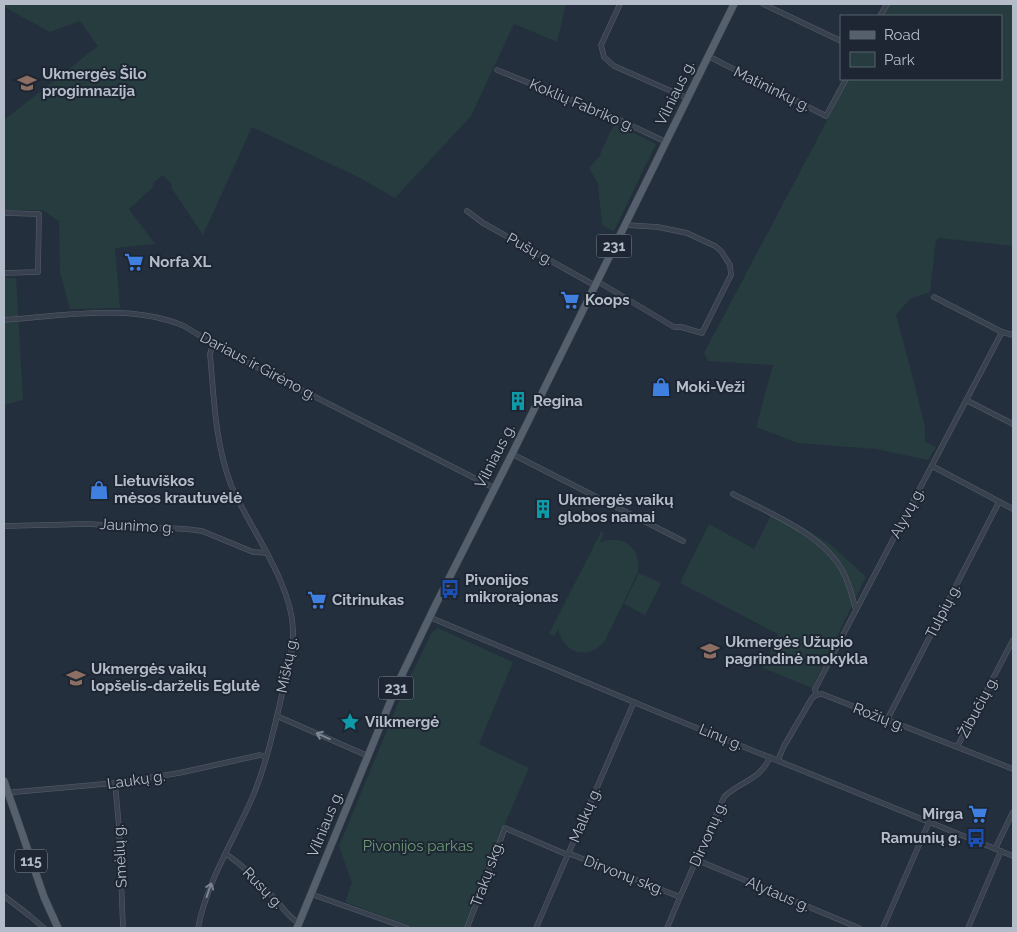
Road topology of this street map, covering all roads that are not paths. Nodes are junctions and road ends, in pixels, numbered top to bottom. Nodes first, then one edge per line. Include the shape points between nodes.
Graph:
1 (620, 4) edge
2 (734, 4) edge
3 (763, 4) edge
4 (840, 41) edge
5 (708, 56) junction
6 (497, 70) dead end
7 (845, 80) edge
8 (687, 98) junction
9 (666, 142) junction
10 (467, 212) dead end
11 (4, 213) edge
12 (624, 225) junction
13 (4, 273) edge
14 (596, 283) junction
15 (934, 297) dead end
16 (4, 320) edge
17 (1002, 332) junction
18 (1013, 335) edge
19 (213, 344) junction
20 (966, 400) junction
21 (1013, 424) edge
22 (512, 454) junction
23 (932, 466) junction
24 (494, 488) junction
25 (733, 494) dead end
26 (999, 502) junction
27 (1013, 509) edge
28 (4, 526) edge
29 (683, 541) dead end
30 (266, 553) junction
31 (856, 610) junction
32 (430, 617) junction
33 (1013, 640) edge
34 (816, 695) junction
35 (634, 702) junction
36 (277, 716) junction
37 (887, 720) junction
38 (957, 747) junction
39 (266, 756) junction
40 (368, 756) junction
41 (770, 757) junction
42 (778, 760) junction
43 (1013, 769) edge
44 (4, 781) edge
45 (115, 783) junction
46 (6, 793) edge
47 (1013, 812) edge
48 (929, 822) junction
49 (995, 849) junction
50 (1001, 852) junction
51 (226, 854) junction
52 (568, 854) junction
53 (1013, 856) edge
54 (697, 860) junction
55 (311, 894) junction
56 (4, 896) edge
57 (680, 897) junction
58 (298, 926) edge
59 (55, 927) edge
60 (44, 928) edge
61 (123, 928) edge
62 (198, 928) edge
63 (407, 928) edge
64 (467, 928) edge
65 (536, 928) edge
66 (668, 928) edge
67 (859, 928) edge
68 (884, 928) edge
69 (968, 928) edge

1 - 8 street via 601,45 604,56 614,66
2 - 5 main road, Vilniaus g. / 231
3 - 4 street
5 - 7 street, Matininkų g. via 826,116
5 - 8 main road, Vilniaus g. / 231
6 - 9 street, Koklių Fabriko g. via 610,115
8 - 9 main road, Vilniaus g. / 231
9 - 12 main road, Vilniaus g. / 231
10 - 14 street, Pušų g.
11 - 13 street via 39,214 38,272
12 - 14 main road, Vilniaus g. / 231
12 - 14 street, Pušų g. via 687,233 715,246 730,265 731,275 702,333 674,327
14 - 22 main road, Vilniaus g. / 231
15 - 17 street
16 - 19 street, Dariaus ir Girėno g. via 74,314 151,316 184,326
17 - 18 street
17 - 20 street, Alyvų g.
19 - 24 street, Dariaus ir Girėno g.
19 - 30 street, Miškų g. via 210,354 221,452 237,498
20 - 21 street
20 - 23 street, Alyvų g.
22 - 24 main road, Vilniaus g. / 231
22 - 29 street
23 - 26 street
23 - 31 street, Alyvų g.
24 - 32 main road, Vilniaus g. / 231
25 - 31 street via 800,529 825,549 842,569
26 - 27 street
26 - 37 street, Tulpių g.
28 - 30 street, Jaunimo g. via 88,524 186,529 202,531 253,552
30 - 36 street, Miškų g. via 285,592 293,619 293,642
31 - 34 street, Alyvų g. via 815,689
32 - 35 street, Linų g.
32 - 40 main road, Vilniaus g. / 231
33 - 38 street, Žibučių g.
34 - 37 street, Rožių g. via 822,694
34 - 42 street
35 - 41 street, Linų g.
35 - 52 street, Malkų g.
36 - 39 street, Miškų g.
40 -> 36 street
37 - 38 street, Rožių g.
38 - 43 street, Rožių g.
39 - 45 street, Laukų g.
39 - 51 street, Miškų g. via 253,796
40 - 55 main road, Vilniaus g. / 231
41 - 42 street, Linų g.
41 - 54 street, Dirvonų g. via 754,778 724,797
42 - 48 street, Linų g.
44 - 46 main road, 115
45 - 46 street, Laukų g.
45 - 61 street, Smėlių g.
46 - 59 main road, 115
47 - 49 street
48 - 49 street, Linų g.
48 - 68 street
49 - 50 street, Linų g.
50 - 53 street, Linų g.
50 - 69 street
51 - 58 street, Rusų g. via 244,868
62 -> 51 street, Miškų g. via 211,884
52 - 57 street, Dirvonų skg.
52 - 64 street, Trakų skg. via 505,828
52 - 65 street, Malkų g.
54 - 57 street, Dirvonų g.
54 - 67 street, Alytaus g.
55 - 58 main road, Vilniaus g. / 231
55 - 63 street
56 - 60 street
57 - 66 street, Dirvonų g.

